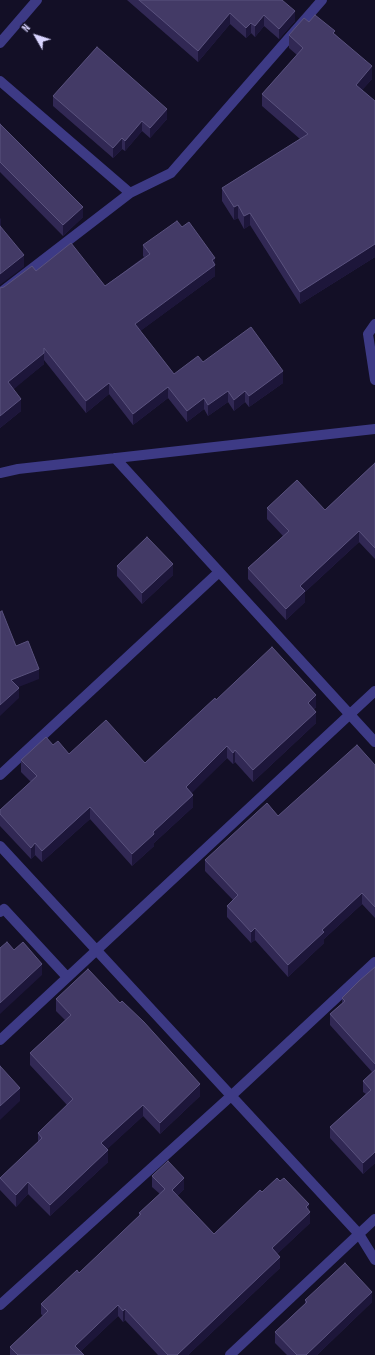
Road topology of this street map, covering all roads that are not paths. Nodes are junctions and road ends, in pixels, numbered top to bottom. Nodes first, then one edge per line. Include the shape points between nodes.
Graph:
1 (37, 0) edge
2 (322, 0) edge
3 (0, 43) edge
4 (0, 81) edge
5 (130, 193) junction
6 (0, 293) edge
7 (375, 324) edge
8 (375, 380) edge
9 (375, 429) edge
10 (115, 458) junction
11 (0, 473) edge
12 (219, 572) junction
13 (375, 691) edge
14 (349, 714) junction
15 (375, 742) edge
16 (0, 774) edge
17 (0, 846) edge
18 (0, 912) edge
19 (96, 950) junction
20 (375, 962) edge
21 (67, 977) junction
22 (0, 1040) edge
23 (231, 1096) junction
24 (375, 1220) edge
25 (359, 1234) junction
26 (375, 1260) edge
27 (0, 1306) edge
28 (230, 1355) edge

1 - 3 street
2 - 5 street via 171,173
4 - 5 street
5 - 6 street
7 - 8 street via 368,334
9 - 10 street
10 - 11 street
10 - 12 street
12 - 14 street
12 - 16 street
13 - 14 street
14 - 15 street
14 - 19 street
17 - 19 street
18 - 21 street via 4,909
19 - 21 street
19 - 23 street
20 - 23 street
21 - 22 street
23 - 25 street
23 - 27 street
24 - 25 street
25 - 26 street
25 - 28 street

